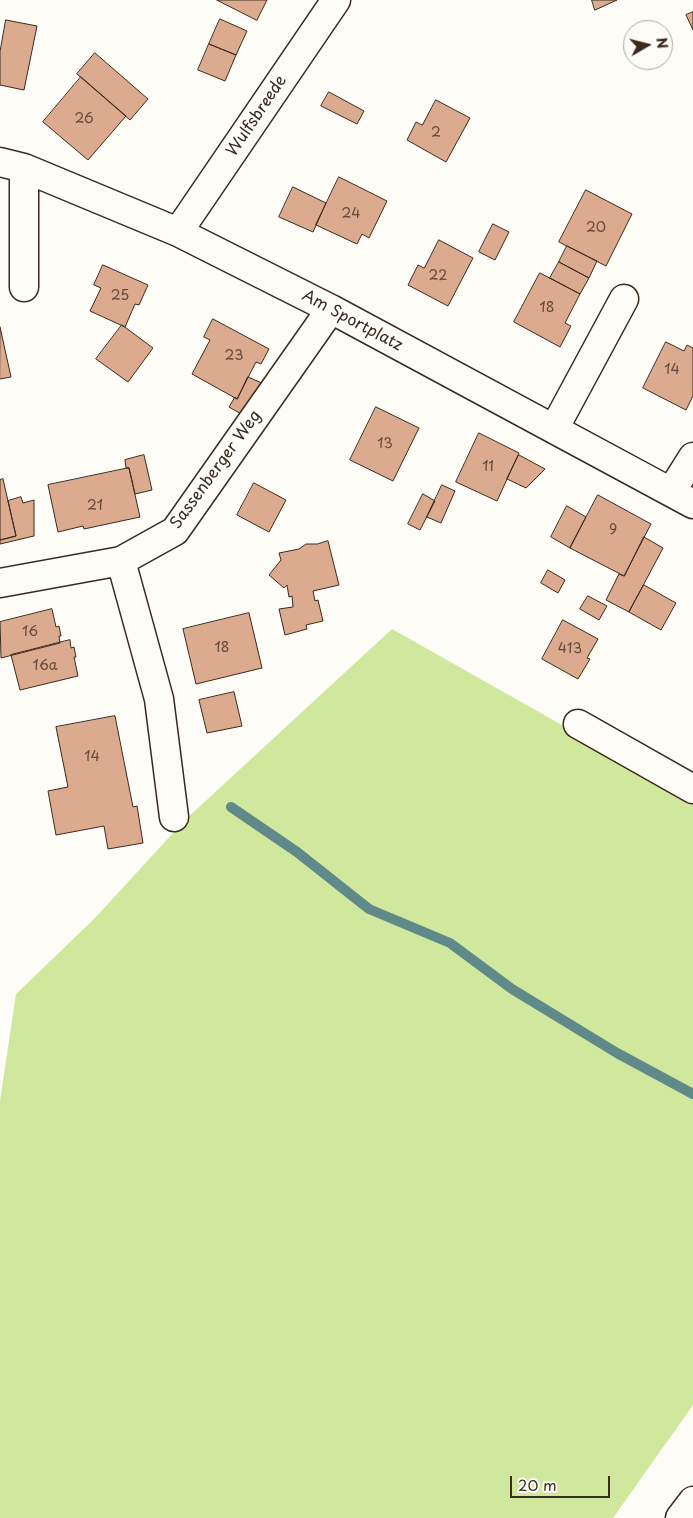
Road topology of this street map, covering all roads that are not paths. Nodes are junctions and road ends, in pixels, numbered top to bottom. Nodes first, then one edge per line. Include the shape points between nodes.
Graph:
1 (336, 0) edge
2 (12, 165) edge
3 (178, 232) junction
4 (24, 287) dead end
5 (624, 299) dead end
6 (331, 309) junction
7 (554, 429) junction
8 (693, 457) edge
9 (682, 498) edge
10 (121, 561) junction
11 (0, 583) edge
12 (578, 724) dead end
13 (693, 789) edge
14 (174, 817) dead end
15 (693, 1501) edge
16 (680, 1518) edge

1 - 3 street, Wulfsbreede
2 - 3 street, Am Sportplatz
2 - 4 street
3 - 6 street, Am Sportplatz
5 - 7 street
6 - 7 street, Am Sportplatz
6 - 10 street, Sassenberger Weg via 175,531
7 - 9 street, Am Sportplatz
8 - 9 street
10 - 11 street, Sassenberger Weg
10 - 14 street via 159,699
12 - 13 street
15 - 16 street

